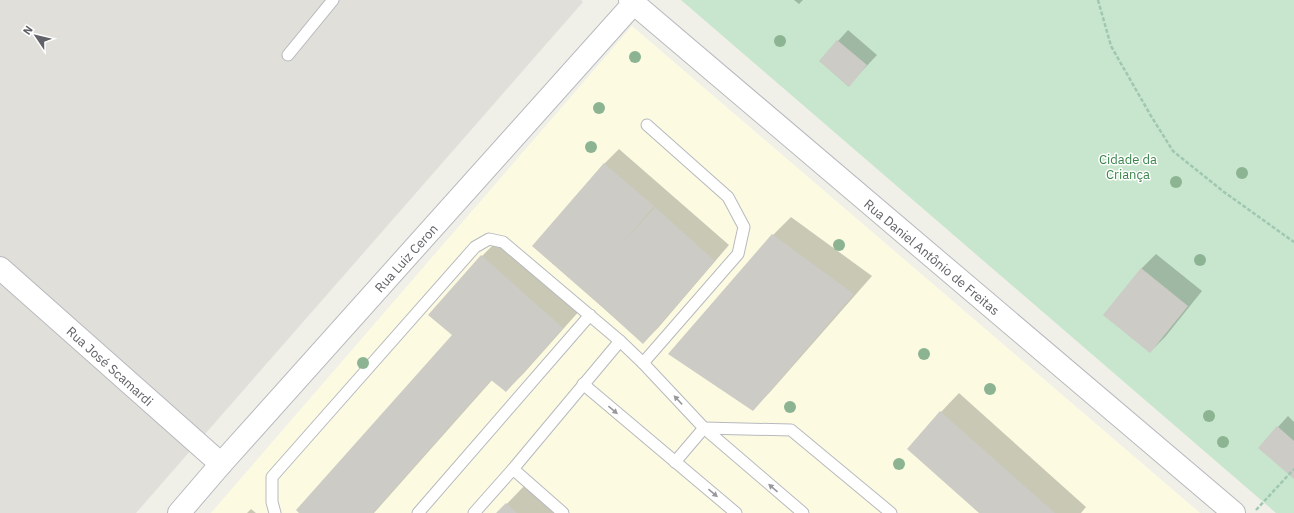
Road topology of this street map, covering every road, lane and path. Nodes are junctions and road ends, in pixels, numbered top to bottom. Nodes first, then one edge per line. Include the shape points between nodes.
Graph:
1 (333, 0) edge
2 (1098, 0) edge
3 (632, 2) edge
4 (288, 55) dead end
5 (647, 125) dead end
6 (1294, 242) edge
7 (0, 268) edge
8 (590, 315) junction
9 (620, 341) junction
10 (644, 363) junction
11 (584, 384) junction
12 (704, 428) junction
13 (675, 462) junction
14 (221, 464) junction
15 (513, 469) junction
16 (1294, 469) edge
17 (179, 513) edge
18 (274, 513) edge
19 (418, 513) edge
20 (474, 513) edge
21 (563, 513) edge
22 (736, 513) edge
23 (803, 513) edge
24 (891, 513) edge
25 (1234, 513) edge
26 (1253, 513) edge

1 - 4 lane
2 - 6 path via 1110,46 1173,151 1224,192
3 - 14 street, Rua Luiz Ceron
3 - 25 street, Rua Daniel Antônio de Freitas
5 - 10 lane via 728,197 744,227 738,254
7 - 14 street, Rua José Scamardi
8 - 9 lane
8 - 18 lane via 503,242 489,239 475,247 272,477
8 - 19 lane
9 - 10 lane
9 - 11 lane
12 -> 10 lane
11 -> 13 lane
11 - 15 lane
12 - 13 lane
23 -> 12 lane
12 - 24 lane via 791,430
13 -> 22 lane
14 - 17 street, Rua Luiz Ceron
15 - 20 lane
15 - 21 lane
16 - 26 path

